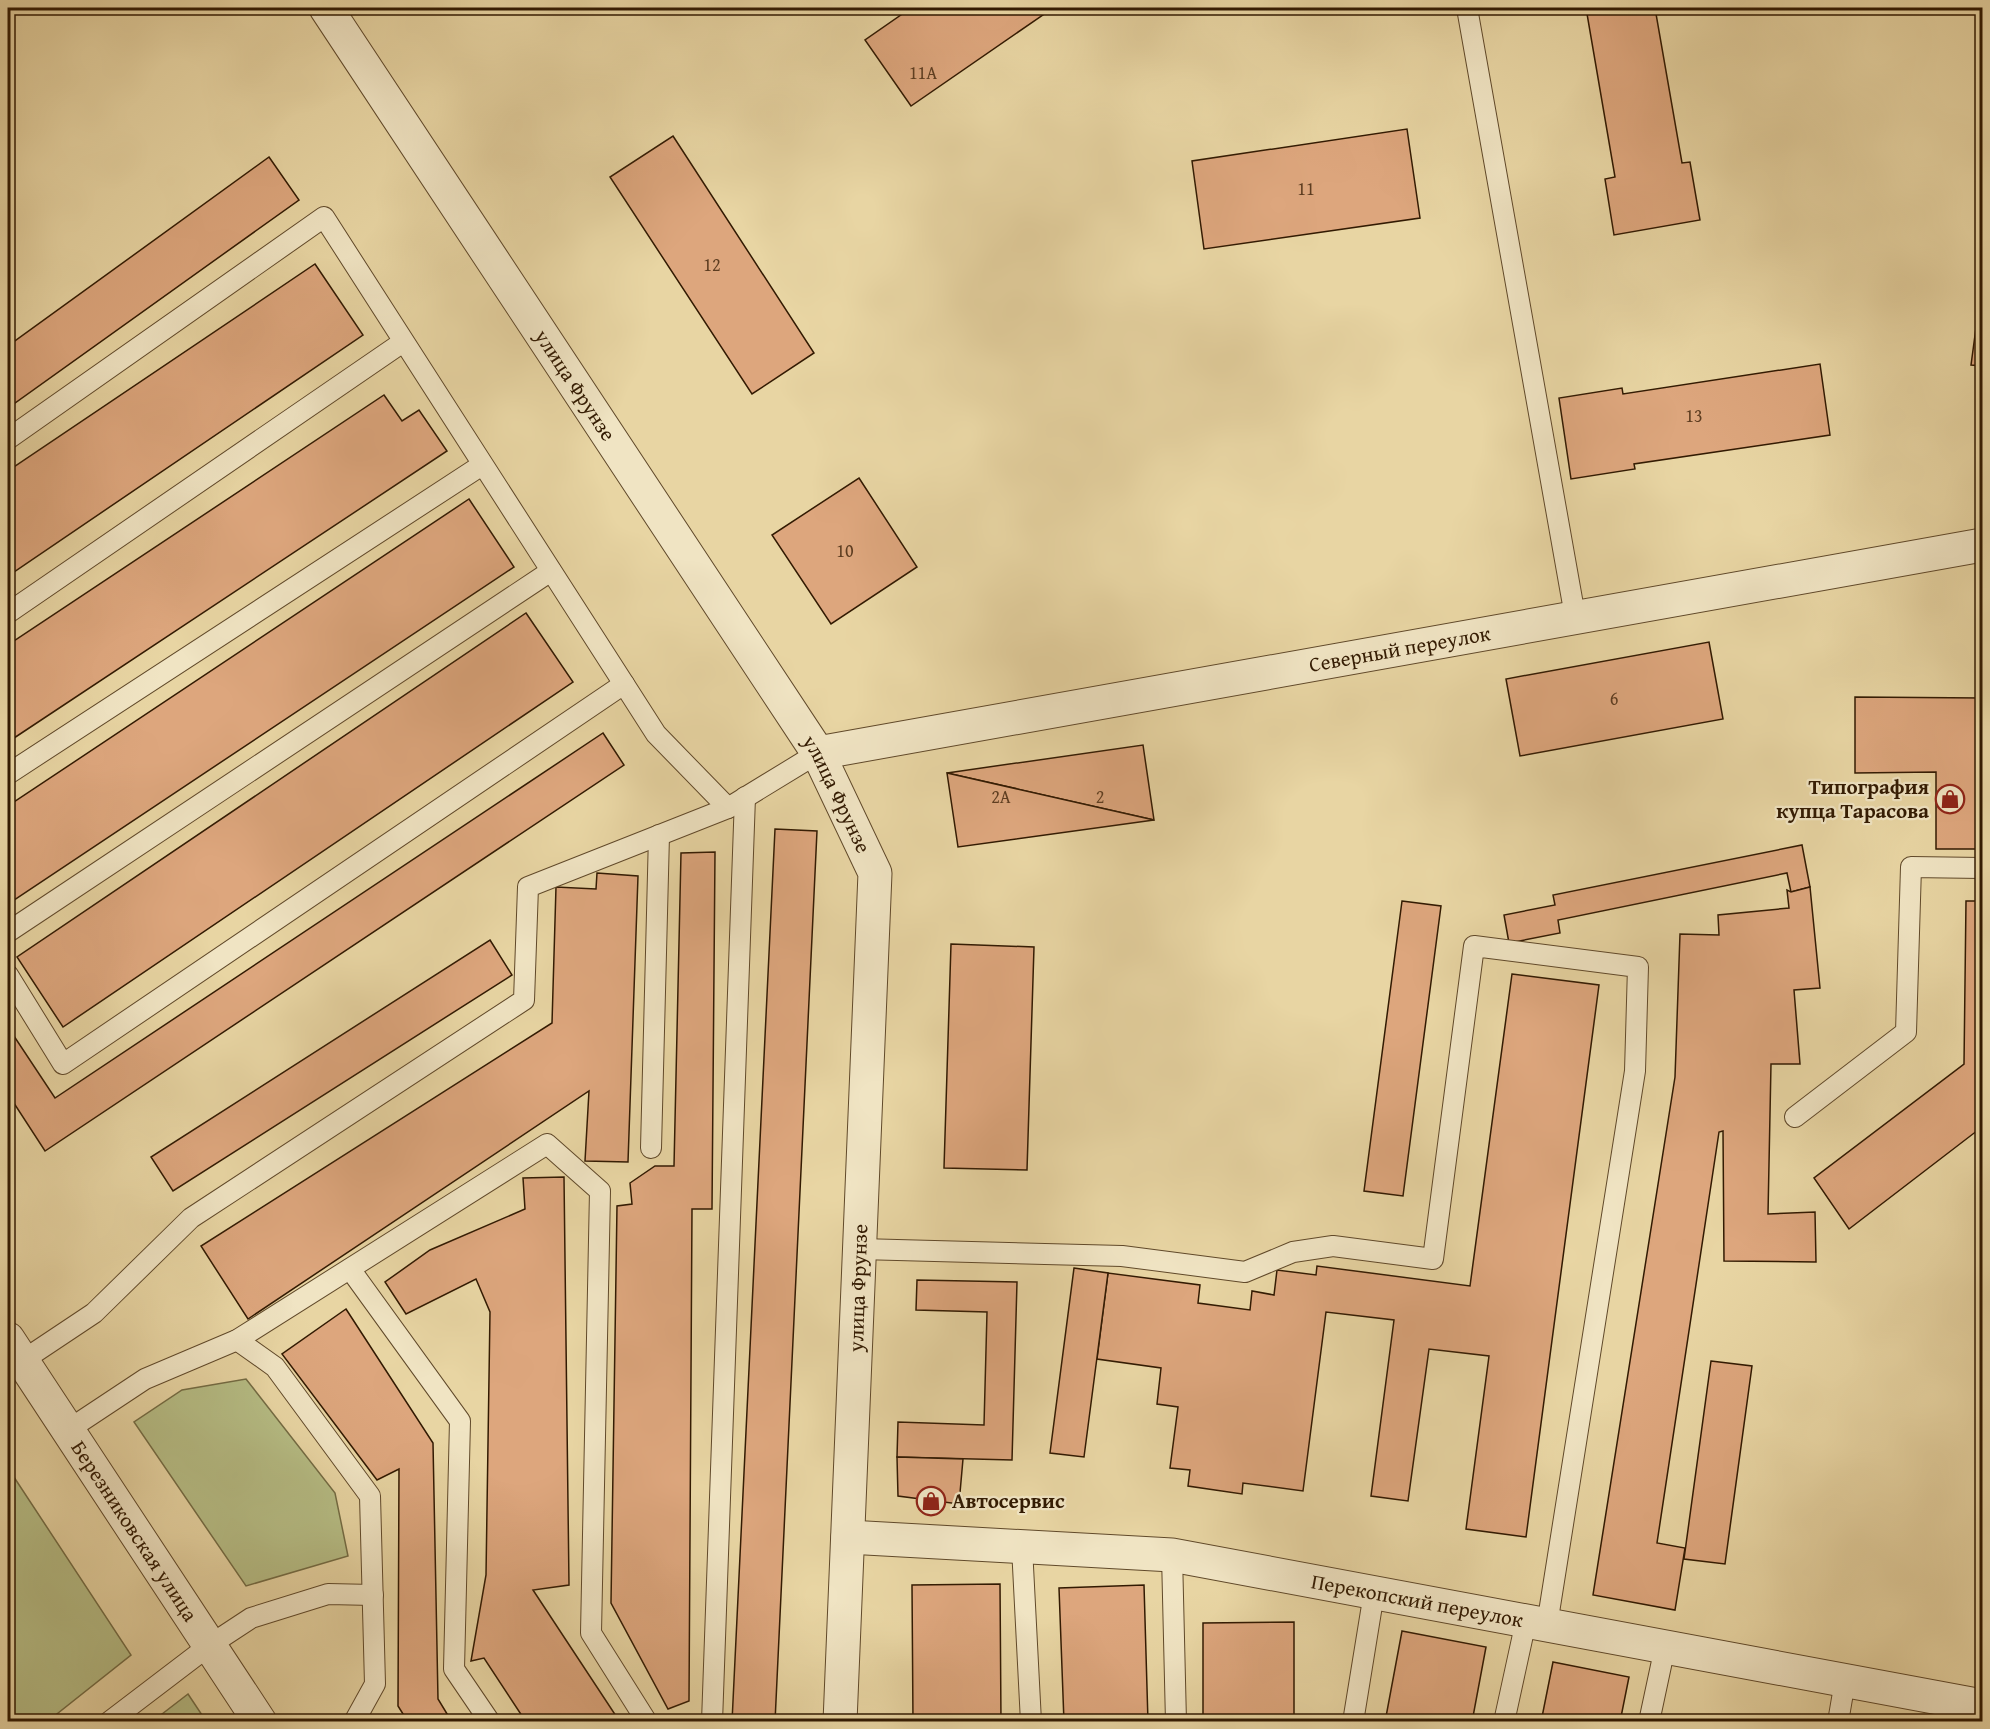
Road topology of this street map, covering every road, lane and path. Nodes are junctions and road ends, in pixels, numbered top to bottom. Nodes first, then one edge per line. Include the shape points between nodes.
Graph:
1 (327, 8) edge
2 (1467, 8) edge
3 (403, 342) junction
4 (8, 439) edge
5 (482, 465) junction
6 (1983, 545) edge
7 (551, 571) junction
8 (8, 613) edge
9 (1575, 616) junction
10 (624, 684) junction
11 (818, 753) junction
12 (8, 774) edge
13 (746, 797) junction
14 (728, 808) junction
15 (659, 835) junction
16 (1983, 868) edge
17 (8, 932) edge
18 (8, 975) edge
19 (1795, 1117) dead end
20 (651, 1148) dead end
21 (860, 1249) junction
22 (350, 1269) junction
23 (237, 1340) junction
24 (15, 1350) edge
25 (68, 1430) junction
26 (848, 1537) junction
27 (1022, 1547) junction
28 (1172, 1555) junction
29 (1374, 1593) junction
30 (373, 1595) junction
31 (1536, 1623) junction
32 (210, 1645) junction
33 (1665, 1647) junction
34 (1845, 1681) junction
35 (1983, 1706) edge
36 (109, 1722) edge
37 (260, 1722) edge
38 (354, 1722) edge
39 (490, 1722) edge
40 (647, 1722) edge
41 (712, 1722) edge
42 (840, 1722) edge
43 (1031, 1722) edge
44 (1176, 1722) edge
45 (1353, 1722) edge
46 (1504, 1722) edge
47 (1649, 1722) edge
48 (1838, 1722) edge

1 - 11 street, улица Фрунзе
2 - 9 lane
3 - 4 lane via 324,217
3 - 5 lane
3 - 8 lane
5 - 7 lane
5 - 12 lane
6 - 9 street, Северный переулок
7 - 10 lane
7 - 17 lane
9 - 11 street, Северный переулок
10 - 14 lane via 656,734
10 - 18 lane via 63,1064
11 - 13 lane
11 - 21 street, улица Фрунзе via 875,873
13 - 14 lane
13 - 41 lane
14 - 15 lane
15 - 20 lane
15 - 24 lane via 528,887 524,1000 191,1218 94,1313
16 - 19 lane via 1911,867 1906,1032
21 - 26 street, улица Фрунзе
21 - 31 lane via 1122,1256 1245,1272 1293,1252 1333,1246 1433,1259 1474,946 1638,967 1635,1071
22 - 23 lane
22 - 39 lane via 460,1421 454,1669
22 - 40 lane via 547,1144 600,1191 591,1633
23 - 25 lane via 145,1379
23 - 30 lane via 275,1367 370,1496
24 - 25 street, Березниковская улица
25 - 32 street, Березниковская улица
26 - 27 street, Перекопский переулок
26 - 42 street, улица Фрунзе
27 - 28 street, Перекопский переулок
27 - 43 lane
28 - 29 street, Перекопский переулок
28 - 44 lane
29 - 31 street, Перекопский переулок
29 - 45 lane
30 - 32 lane via 328,1594 252,1618
30 - 38 lane via 375,1684
31 - 33 street, Перекопский переулок
31 - 46 lane
32 - 36 lane
32 - 37 street, Березниковская улица
33 - 34 street, Перекопский переулок
33 - 47 lane
34 - 35 street, Перекопский переулок
34 - 48 lane

